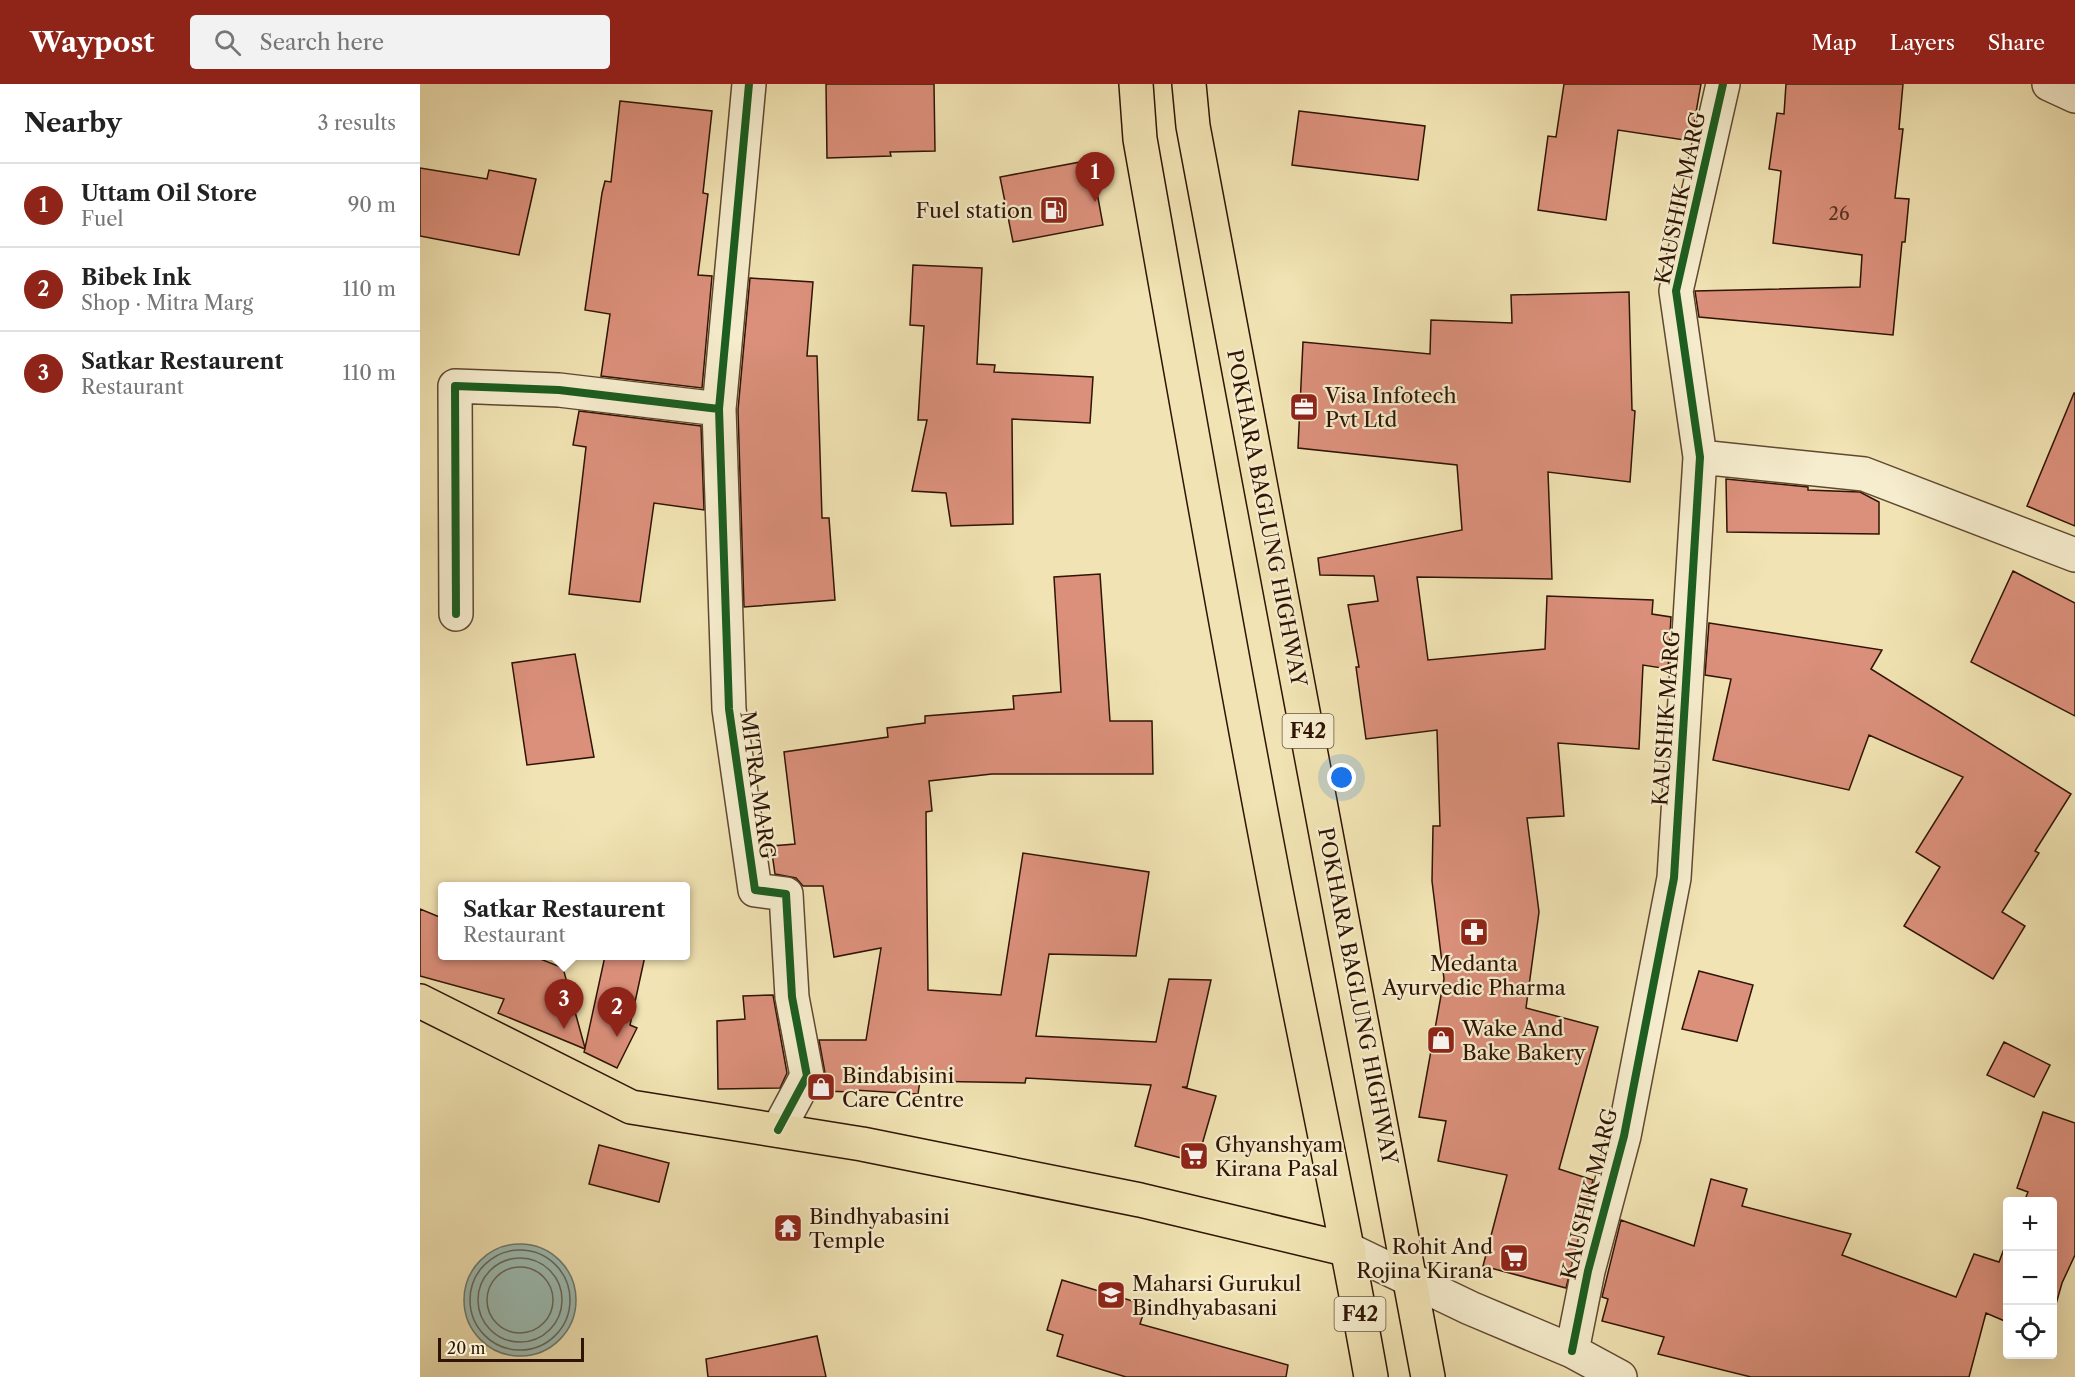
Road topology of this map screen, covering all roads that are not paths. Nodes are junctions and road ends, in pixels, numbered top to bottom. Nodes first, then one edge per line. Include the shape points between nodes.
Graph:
1 (749, 84) edge
2 (1136, 84) edge
3 (1189, 84) edge
4 (1723, 84) edge
5 (2049, 84) edge
6 (2075, 96) edge
7 (719, 409) junction
8 (1700, 457) junction
9 (2075, 555) edge
10 (456, 614) dead end
11 (420, 1001) edge
12 (778, 1130) junction
13 (1349, 1250) junction
14 (1412, 1280) junction
15 (1572, 1351) junction
16 (1371, 1377) edge
17 (1428, 1377) edge
18 (1620, 1377) edge

1 - 7 street
2 - 13 main road, F42 via 1140,139 1260,804
3 - 14 main road, POKHARA BAGLUNG HIGHWAY / F42 via 1193,126
4 - 8 street, KAUSHIK MARG via 1676,291
5 - 6 street
7 - 10 street via 559,390 455,386
7 - 12 street, MITRA MARG via 729,709 754,890 786,894 792,997 807,1076
8 - 9 street via 1864,474
8 - 15 street, KAUSHIK MARG via 1674,878 1624,1136 1588,1271
11 - 12 main road via 631,1107
12 - 13 main road via 1140,1200
13 - 14 street
13 - 16 main road, F42
14 - 15 street
14 - 17 main road, POKHARA BAGLUNG HIGHWAY / F42
15 - 18 street

